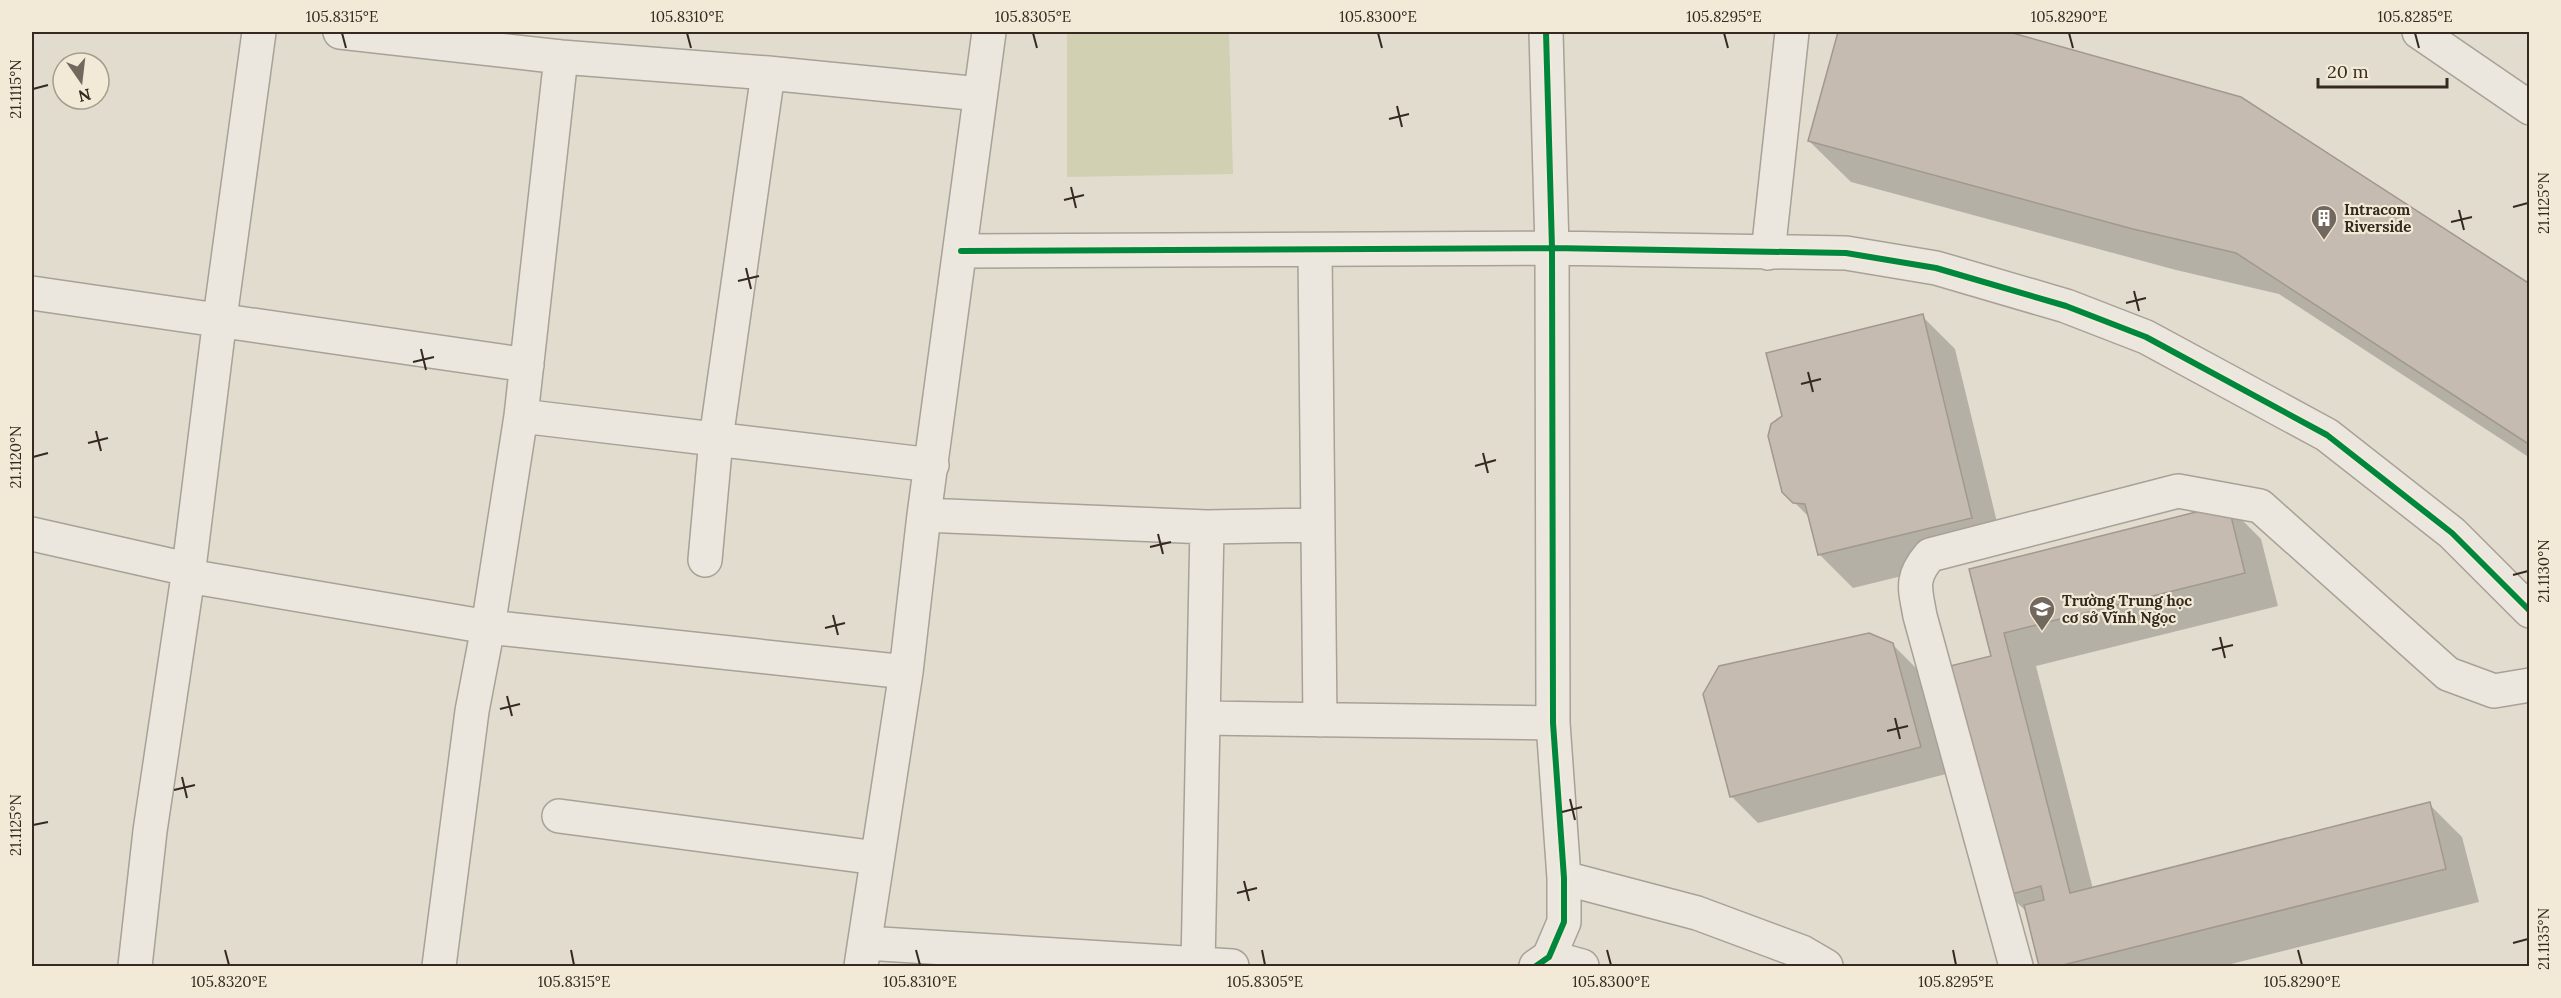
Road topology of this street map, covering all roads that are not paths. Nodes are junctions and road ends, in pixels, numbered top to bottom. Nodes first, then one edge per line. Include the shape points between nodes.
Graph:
1 (259, 32) edge
2 (340, 32) edge
3 (989, 32) edge
4 (1546, 32) edge
5 (1792, 32) edge
6 (2419, 32) edge
7 (561, 57) junction
8 (768, 73) junction
9 (980, 94) junction
10 (2529, 108) edge
11 (1551, 248) junction
12 (961, 251) junction
13 (1315, 251) junction
14 (1768, 253) junction
15 (32, 293) edge
16 (220, 318) junction
17 (527, 365) junction
18 (521, 416) junction
19 (716, 439) junction
20 (932, 465) junction
21 (924, 514) junction
22 (1318, 525) junction
23 (1207, 527) junction
24 (32, 534) edge
25 (705, 560) dead end
26 (188, 572) junction
27 (2529, 611) edge
28 (488, 627) junction
29 (906, 672) junction
30 (2529, 685) edge
31 (1204, 718) junction
32 (1320, 720) junction
33 (1553, 723) junction
34 (559, 816) dead end
35 (877, 858) junction
36 (1564, 878) junction
37 (863, 955) edge
38 (1077, 962) edge
39 (1543, 962) edge
40 (1198, 965) junction
41 (135, 966) edge
42 (440, 966) edge
43 (1232, 966) edge
44 (1582, 966) edge
45 (1826, 966) edge
46 (2016, 966) edge

1 - 16 street
2 - 7 street
3 - 9 street
4 - 11 street
5 - 14 street
6 - 10 street
7 - 8 street
7 - 17 street
8 - 9 street
8 - 19 street
9 - 12 street
11 - 13 street
11 - 14 street
11 - 33 street
12 - 13 street
12 - 20 street
13 - 22 street
14 - 27 street via 1846,253 1936,268 2066,306 2146,337 2327,435 2452,533
15 - 16 street
16 - 17 street
16 - 26 street
17 - 18 street
18 - 19 street
18 - 28 street
19 - 20 street
19 - 25 street
20 - 21 street
21 - 23 street
21 - 29 street
22 - 23 street
22 - 32 street
23 - 31 street
24 - 26 street
26 - 28 street
26 - 41 street via 150,831
28 - 29 street
28 - 42 street via 472,711
29 - 35 street
30 - 46 street via 2494,691 2448,674 2260,506 2178,491 1930,555 1914,582 1920,616
31 - 32 street
31 - 40 street
32 - 33 street
33 - 36 street
34 - 35 street
35 - 37 street
36 - 39 street via 1564,922
36 - 45 street via 1696,913 1802,952
37 - 38 street
38 - 40 street
39 - 44 street
40 - 43 street

